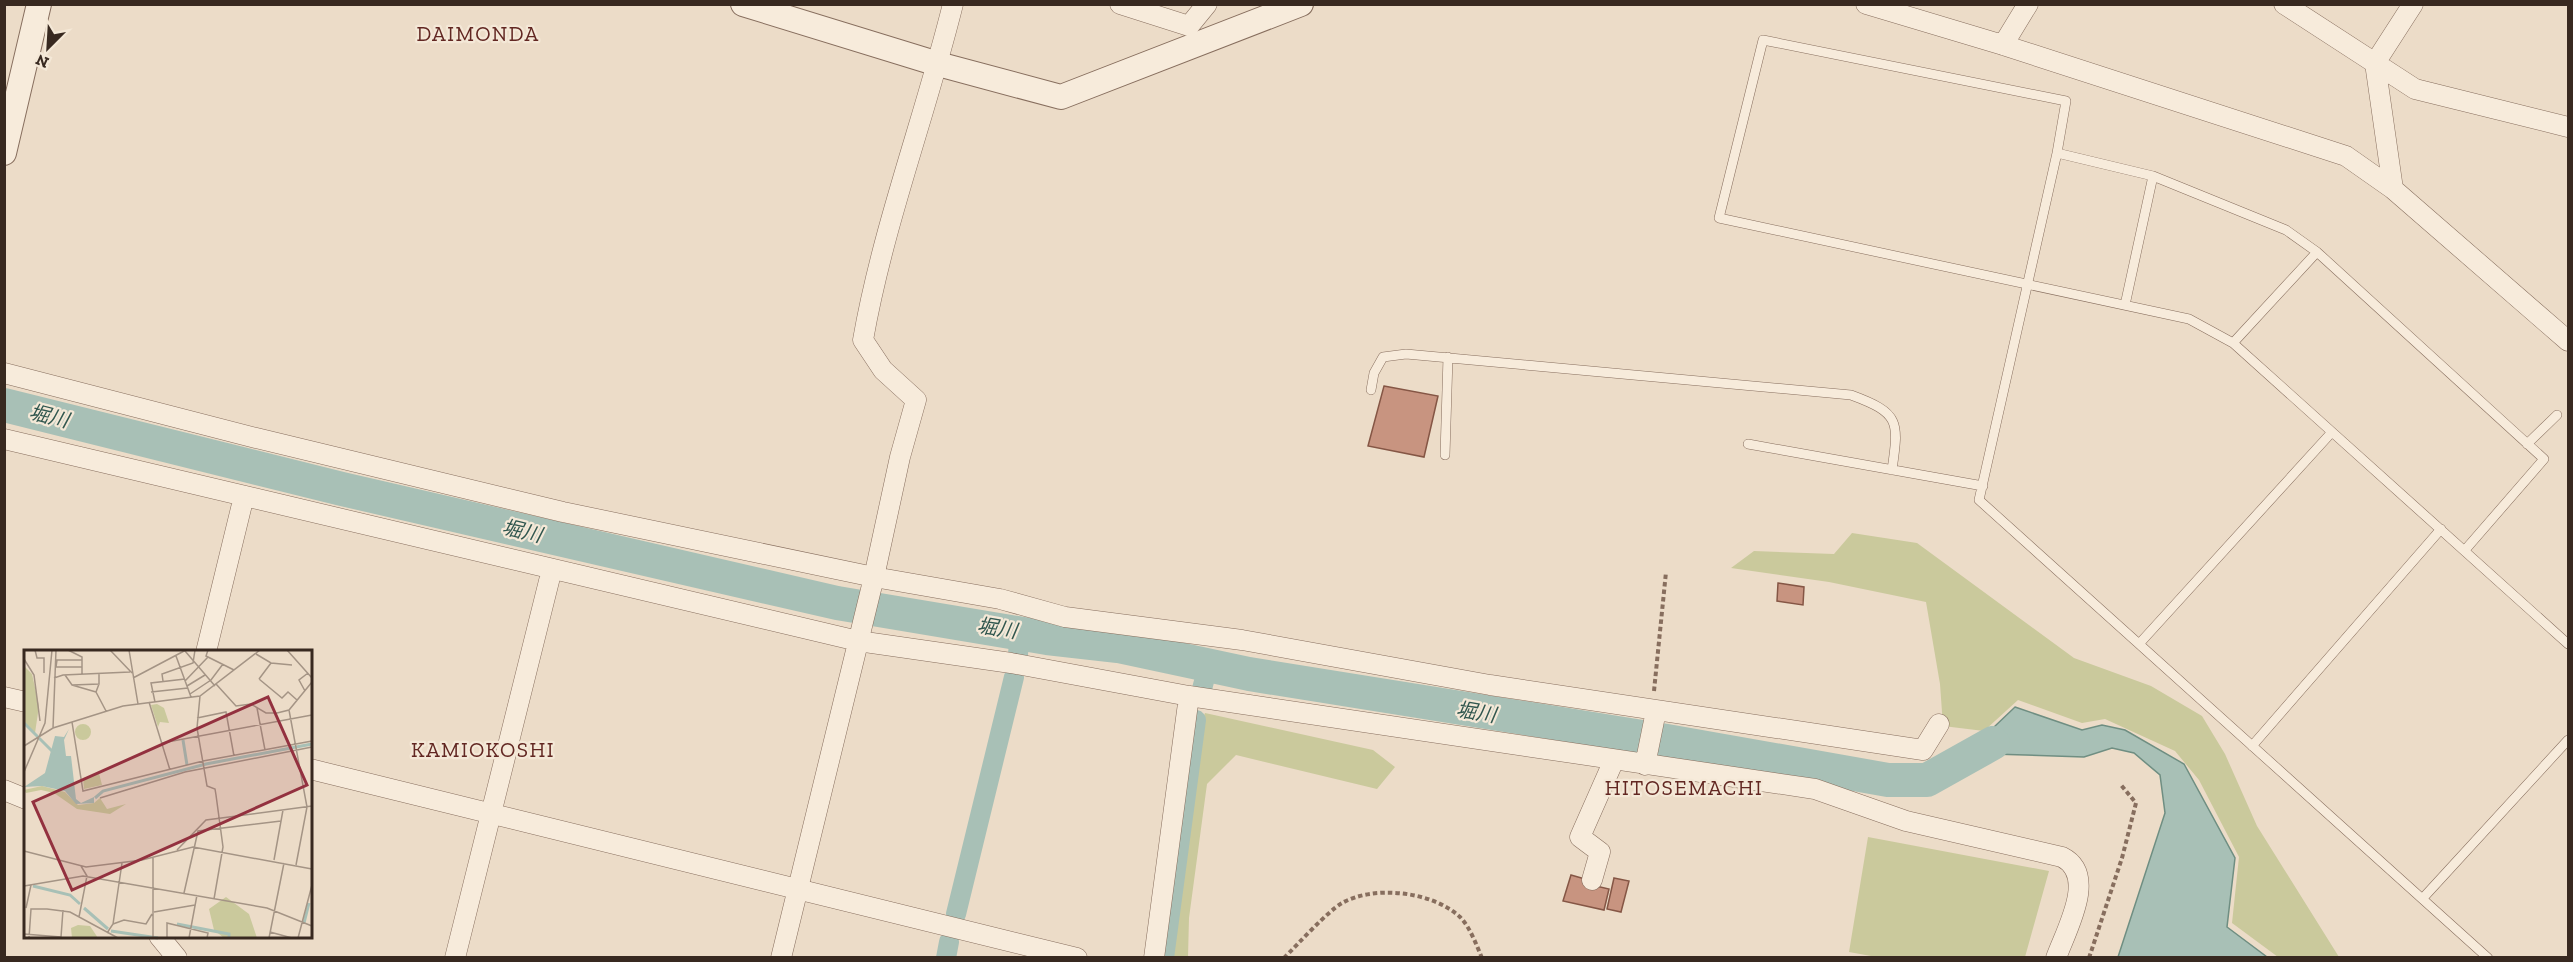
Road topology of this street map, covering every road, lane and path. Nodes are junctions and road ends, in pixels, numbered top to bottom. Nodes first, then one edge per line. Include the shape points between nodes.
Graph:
1 (39, 4) edge
2 (743, 4) edge
3 (953, 4) edge
4 (1120, 4) edge
5 (1207, 4) edge
6 (1301, 4) edge
7 (1866, 4) edge
8 (2028, 4) edge
9 (2284, 4) edge
10 (2413, 4) edge
11 (2003, 45) junction
12 (2375, 63) junction
13 (938, 64) junction
14 (8, 125) edge
15 (2568, 127) edge
16 (4, 153) edge
17 (2057, 153) junction
18 (2153, 176) junction
19 (2393, 189) junction
20 (2317, 252) junction
21 (2029, 285) junction
22 (2125, 305) junction
23 (2568, 341) edge
24 (2233, 344) junction
25 (1448, 357) junction
26 (4, 373) edge
27 (1371, 390) dead end
28 (2557, 415) dead end
29 (2332, 432) junction
30 (4, 439) edge
31 (1748, 444) dead end
32 (2527, 444) junction
33 (1444, 455) dead end
34 (1892, 470) junction
35 (1983, 486) junction
36 (244, 496) junction
37 (2441, 529) junction
38 (2465, 550) junction
39 (552, 569) junction
40 (1666, 572) dead end
41 (874, 577) junction
42 (858, 641) junction
43 (2139, 644) junction
44 (2568, 644) edge
45 (206, 650) edge
46 (1189, 696) junction
47 (4, 697) edge
48 (24, 702) edge
49 (1656, 711) junction
50 (1939, 724) dead end
51 (2568, 740) edge
52 (2252, 746) junction
53 (1614, 760) junction
54 (1645, 765) junction
55 (312, 769) edge
56 (2121, 785) dead end
57 (4, 790) edge
58 (24, 798) edge
59 (490, 812) junction
60 (1592, 880) dead end
61 (799, 889) junction
62 (2422, 898) junction
63 (161, 938) edge
64 (177, 957) edge
65 (455, 957) edge
66 (782, 957) edge
67 (1077, 957) edge
68 (1154, 957) edge
69 (1284, 957) edge
70 (1482, 957) edge
71 (2056, 957) edge
72 (2089, 957) edge
73 (2488, 957) edge

1 - 14 street
2 - 13 street
3 - 13 street
4 - 5 street via 1189,26
6 - 13 street via 1060,97
7 - 11 street
8 - 11 street
9 - 12 street
10 - 12 street
11 - 19 street via 2346,156
12 - 15 street via 2415,89
12 - 19 street
13 - 41 street via 873,279 863,340 883,370 916,400
14 - 16 street
17 - 18 lane
17 - 21 lane
17 - 21 lane via 2067,101 1763,40 1719,218
18 - 20 lane via 2286,230
18 - 22 lane
19 - 23 street
20 - 24 lane
20 - 32 lane
21 - 22 lane
21 - 35 lane
22 - 24 lane via 2189,319
24 - 29 lane
25 - 27 lane via 1383,357
25 - 33 lane
25 - 34 lane via 1851,395 1877,405 1892,418 1897,434
26 - 41 street via 563,512
28 - 32 lane
29 - 37 lane
29 - 43 lane
30 - 36 street
31 - 34 lane
32 - 38 lane via 2544,459
34 - 35 lane
35 - 43 lane via 1979,500
36 - 39 street
36 - 45 street
37 - 38 lane
37 - 52 lane
38 - 44 lane
39 - 42 street
39 - 59 street
40 - 49 path via 1653,703
41 - 42 street
41 - 49 street via 1000,599 1065,617 1242,640
42 - 46 street via 1011,663
42 - 61 street
43 - 52 lane
46 - 53 street
46 - 68 street
47 - 48 street
49 - 50 street via 1923,750
49 - 54 street
51 - 62 lane
52 - 62 lane
53 - 54 street
53 - 60 street via 1580,837 1600,852
54 - 71 street via 1815,789 1906,821 2062,857 2076,867 2080,884
55 - 59 street
56 - 72 path via 2136,803
57 - 58 street
59 - 61 street
59 - 65 street
61 - 66 street
61 - 67 street
62 - 73 lane
63 - 64 street
69 - 70 path via 1341,904 1370,894 1406,894 1438,903 1460,918

